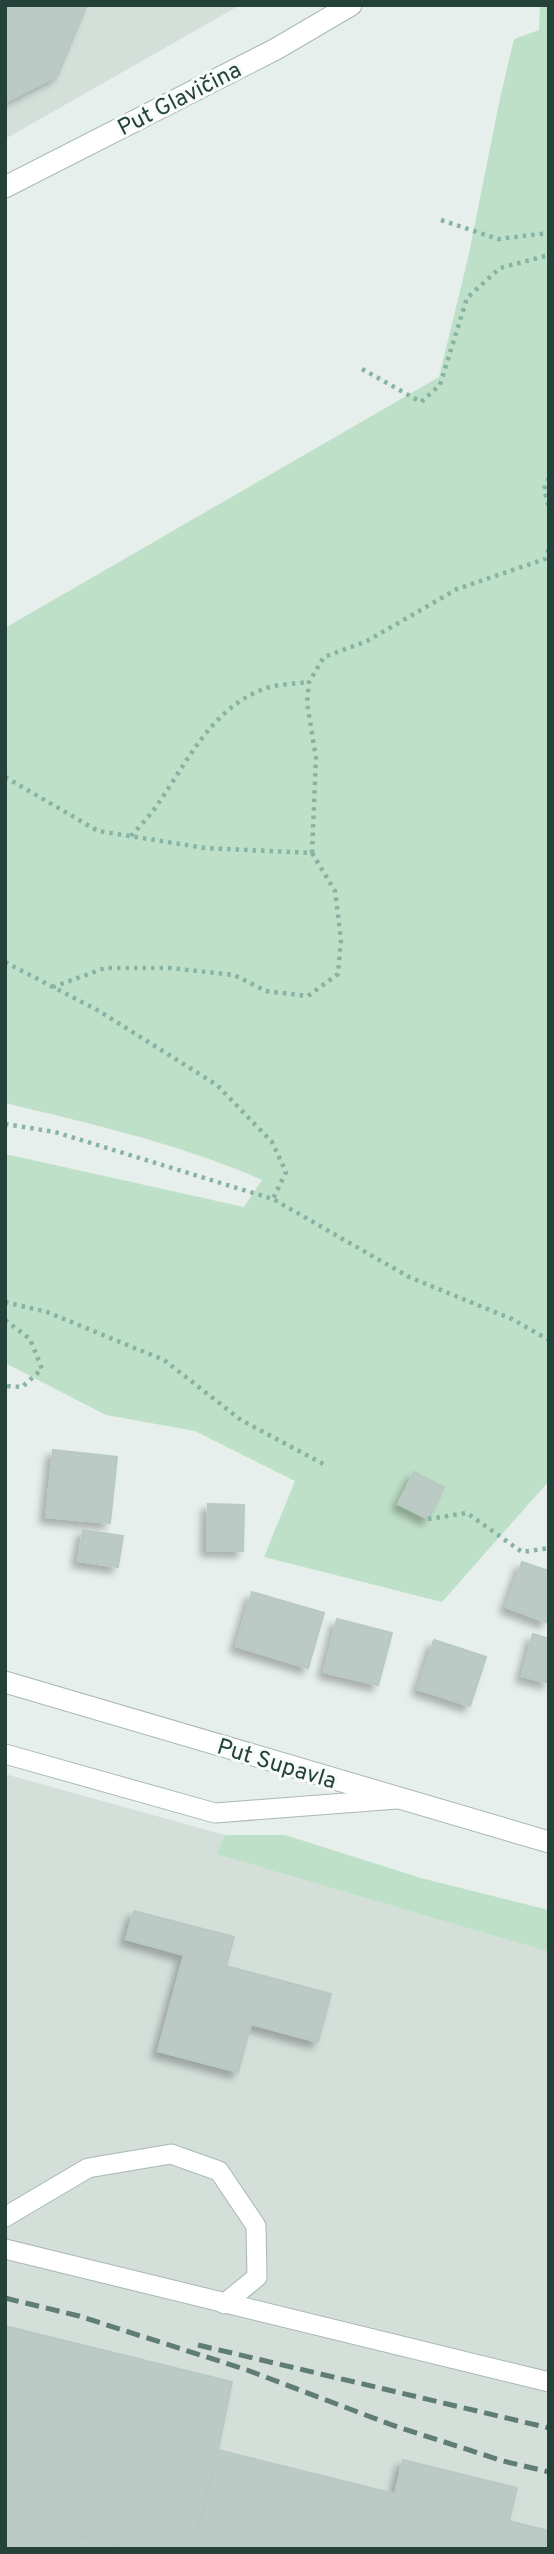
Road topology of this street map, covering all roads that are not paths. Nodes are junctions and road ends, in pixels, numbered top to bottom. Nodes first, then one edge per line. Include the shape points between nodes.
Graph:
1 (351, 5) edge
2 (5, 187) edge
3 (5, 1682) edge
4 (5, 1754) edge
5 (397, 1799) junction
6 (549, 1842) edge
7 (5, 2217) edge
8 (5, 2249) edge
9 (224, 2304) junction
10 (549, 2382) edge

1 - 2 street, Put Glavičina via 276,49
3 - 5 street, Put Supavla
4 - 5 lane via 215,1813
5 - 6 street, Put Supavla
7 - 9 lane via 88,2168 171,2154 219,2171 256,2225 257,2277
8 - 9 lane
9 - 10 lane

